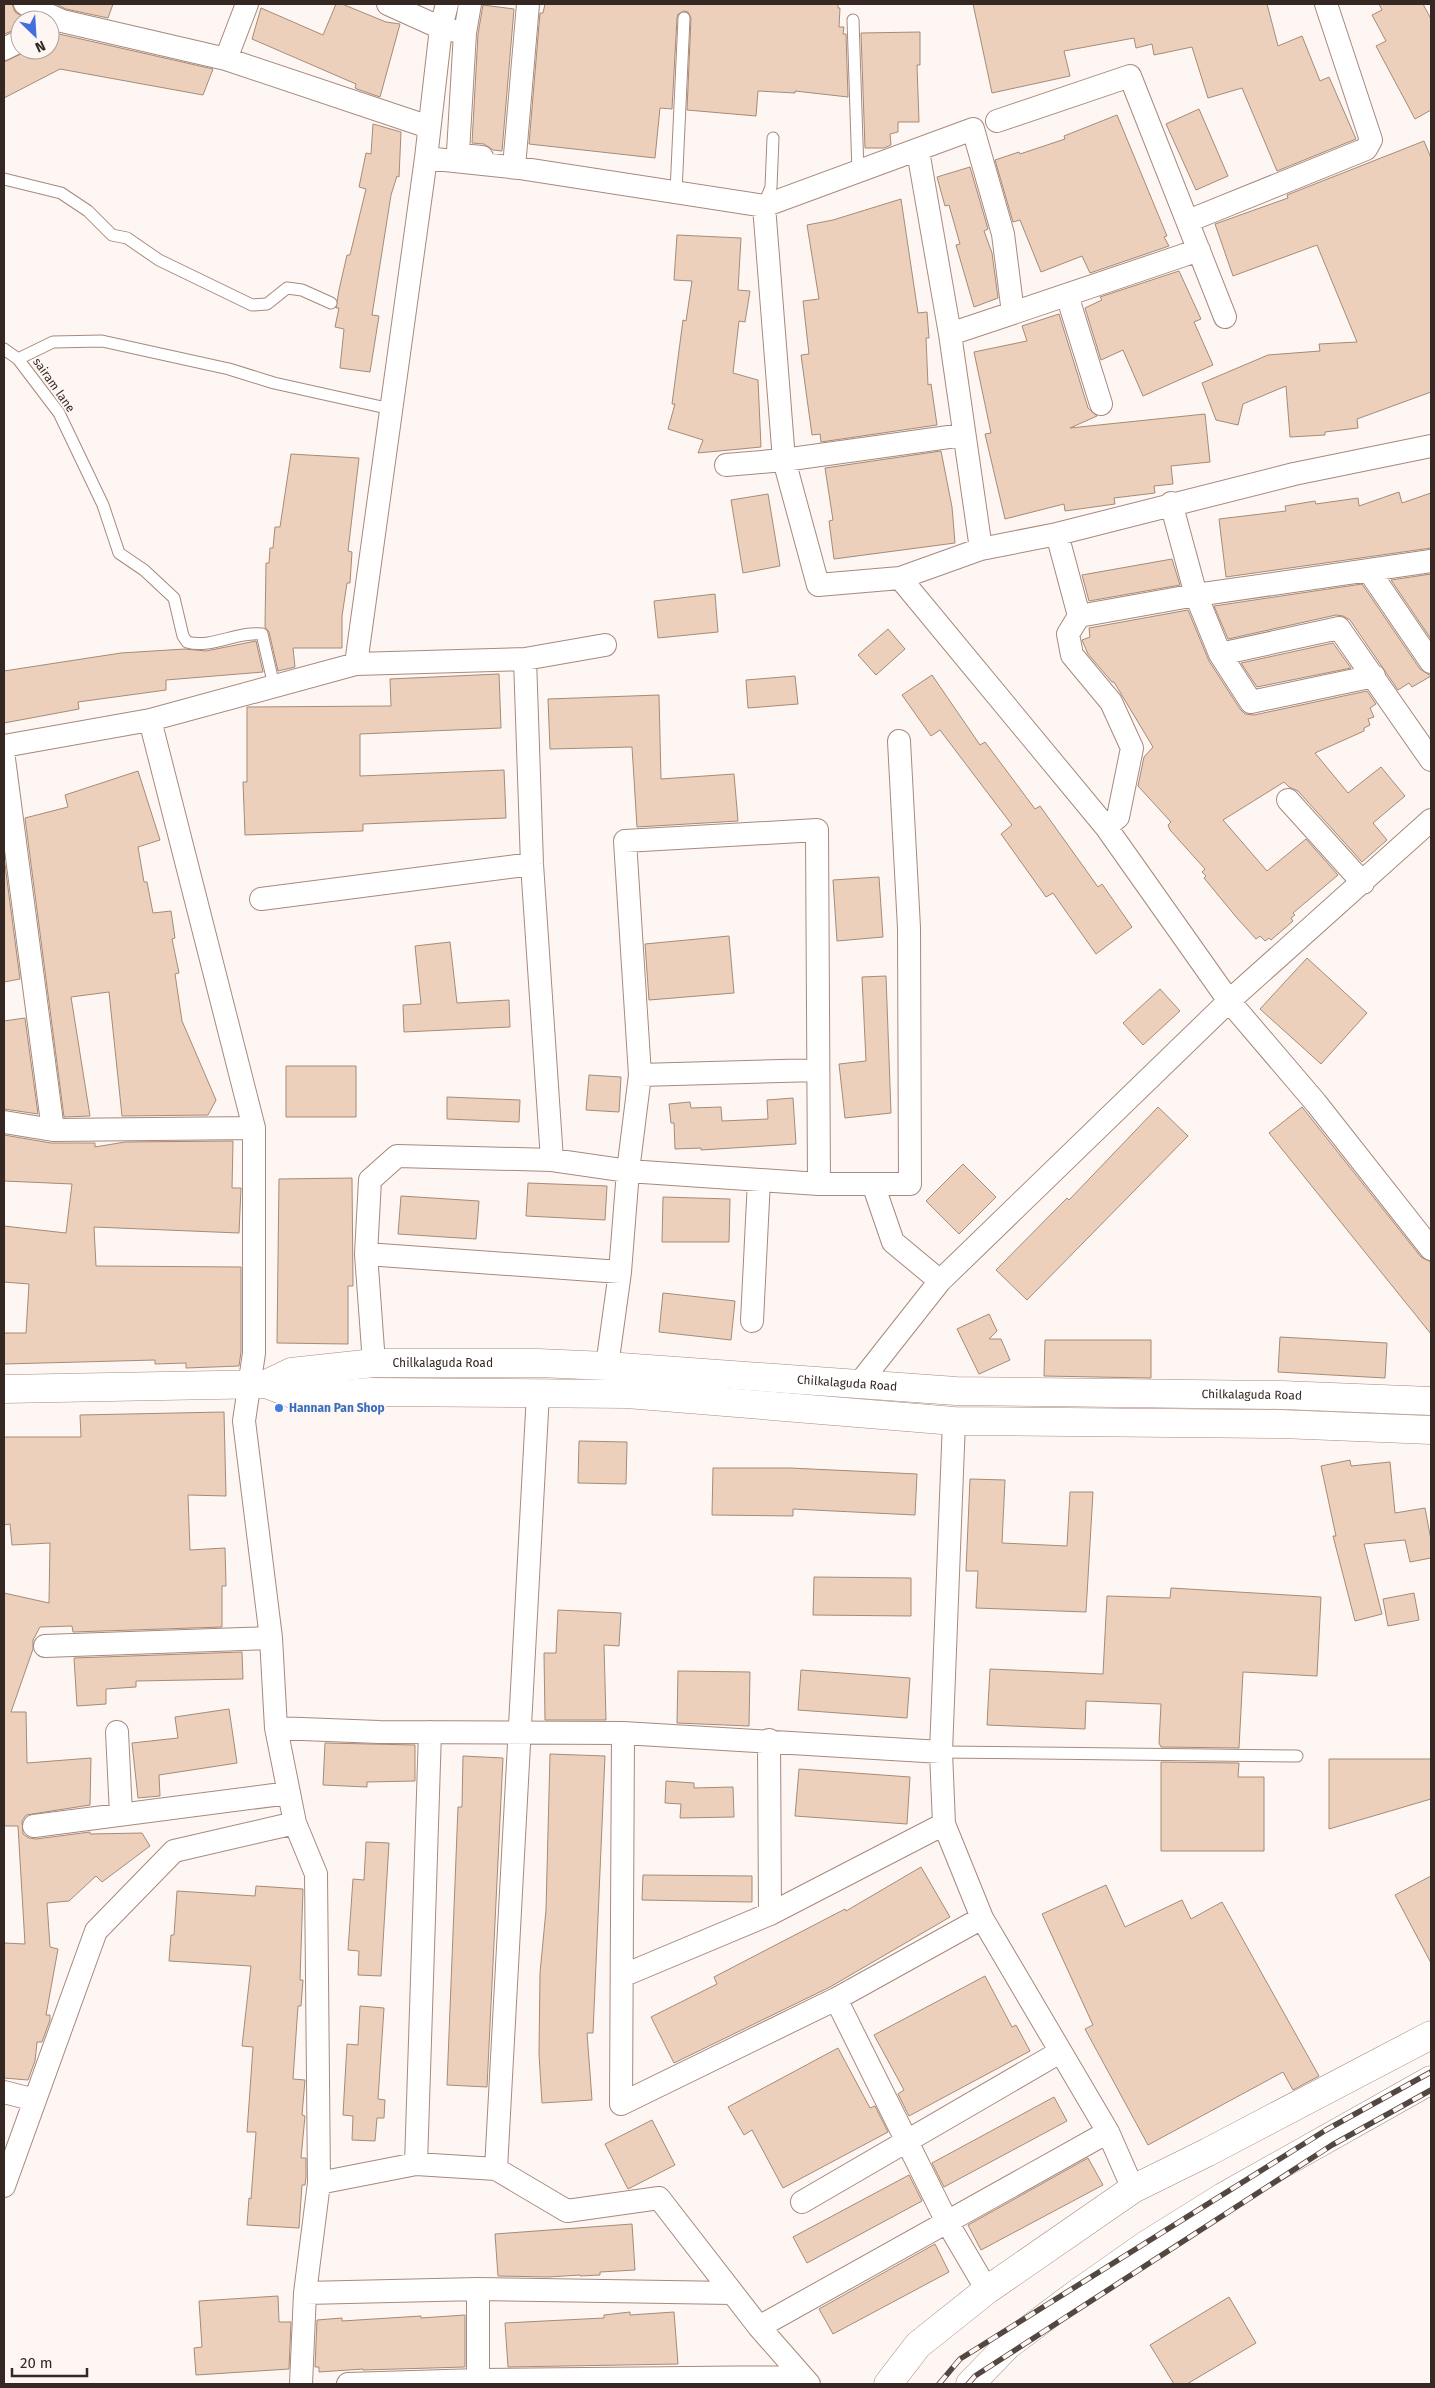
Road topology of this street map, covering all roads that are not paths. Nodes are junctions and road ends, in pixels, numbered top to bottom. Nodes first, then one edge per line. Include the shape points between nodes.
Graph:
1 (247, 4) edge
2 (388, 4) edge
3 (447, 4) edge
4 (470, 4) edge
5 (528, 4) edge
6 (1326, 4) edge
7 (684, 18) dead end
8 (853, 20) dead end
9 (60, 25) edge
10 (441, 28) junction
11 (465, 33) junction
12 (226, 58) junction
13 (997, 121) dead end
14 (429, 125) junction
15 (459, 127) junction
16 (773, 138) dead end
17 (918, 151) junction
18 (426, 158) junction
19 (514, 163) junction
20 (858, 172) junction
21 (4, 179) edge
22 (676, 192) junction
23 (764, 206) junction
24 (1188, 220) junction
25 (1198, 250) junction
26 (1067, 295) junction
27 (331, 303) dead end
28 (1013, 313) junction
29 (1225, 317) dead end
30 (950, 334) junction
31 (4, 349) edge
32 (18, 359) junction
33 (1101, 404) dead end
34 (391, 409) junction
35 (963, 435) junction
36 (1431, 446) edge
37 (784, 460) junction
38 (726, 464) dead end
39 (1171, 503) junction
40 (1057, 534) junction
41 (981, 548) junction
42 (1431, 561) edge
43 (1369, 571) junction
44 (900, 578) junction
45 (1196, 595) junction
46 (1080, 616) junction
47 (605, 645) dead end
48 (1220, 654) junction
49 (525, 660) junction
50 (1431, 662) edge
51 (356, 664) junction
52 (1374, 676) junction
53 (274, 686) junction
54 (150, 720) junction
55 (898, 741) dead end
56 (4, 746) edge
57 (4, 759) edge
58 (1431, 760) edge
59 (1288, 800) dead end
60 (1431, 820) edge
61 (1106, 827) junction
62 (532, 864) junction
63 (1363, 883) junction
64 (261, 899) dead end
65 (1229, 1001) junction
66 (818, 1070) junction
67 (640, 1075) junction
68 (4, 1122) edge
69 (254, 1128) junction
70 (53, 1130) junction
71 (552, 1160) junction
72 (628, 1171) junction
73 (759, 1180) junction
74 (818, 1184) junction
75 (873, 1184) junction
76 (1431, 1249) edge
77 (366, 1254) junction
78 (620, 1272) junction
79 (940, 1281) junction
80 (752, 1321) dead end
81 (374, 1363) junction
82 (607, 1366) junction
83 (257, 1385) junction
84 (858, 1385) junction
85 (4, 1388) edge
86 (538, 1393) junction
87 (1431, 1401) edge
88 (954, 1421) junction
89 (1431, 1430) edge
90 (271, 1638) junction
91 (45, 1646) dead end
92 (276, 1728) junction
93 (117, 1732) dead end
94 (430, 1732) junction
95 (520, 1733) junction
96 (623, 1733) junction
97 (769, 1740) junction
98 (941, 1752) junction
99 (1297, 1756) dead end
100 (289, 1793) junction
101 (121, 1814) junction
102 (295, 1823) junction
103 (944, 1824) junction
104 (34, 1826) dead end
105 (770, 1914) junction
106 (982, 1918) junction
107 (622, 1976) junction
108 (836, 1998) junction
109 (1431, 2035) edge
110 (1060, 2052) junction
111 (1431, 2080) edge
112 (4, 2092) edge
113 (35, 2100) junction
114 (1108, 2132) junction
115 (907, 2142) junction
116 (416, 2164) junction
117 (496, 2169) junction
118 (319, 2183) junction
119 (4, 2186) edge
120 (1133, 2189) junction
121 (802, 2202) dead end
122 (947, 2222) junction
123 (478, 2289) junction
124 (988, 2290) junction
125 (305, 2292) junction
126 (732, 2293) junction
127 (758, 2327) junction
128 (478, 2380) junction
129 (806, 2381) edge
130 (301, 2384) edge
131 (348, 2384) edge
132 (888, 2384) edge
133 (970, 2384) edge

1 - 12 street
2 - 10 street
3 - 10 street
4 - 11 street
5 - 19 street
6 - 24 street via 1371,140 1366,149
7 - 22 lane
8 - 20 lane
9 - 12 street
10 - 11 street
10 - 14 street
11 - 15 street
12 - 14 street
13 - 24 street via 1130,76
14 - 15 street
14 - 18 street
15 - 19 street via 460,155
16 - 23 lane via 771,187
17 - 20 street
17 - 28 street via 973,129 1003,234
17 - 30 street
18 - 19 street
18 - 34 street
19 - 22 street
20 - 23 street
21 - 27 lane via 61,193 88,211 112,234 128,238 159,260 252,305 266,304 287,288 302,290
22 - 23 street
23 - 37 street
24 - 25 street
25 - 26 street
25 - 29 street
26 - 28 street
26 - 33 street
28 - 30 street
30 - 35 street
31 - 32 lane
32 - 34 lane, sairam lane via 53,342 102,341
32 - 53 lane, sairam lane via 59,413 103,504 119,553 144,570 174,598 187,642 203,643 262,634
34 - 51 street
35 - 37 street
35 - 41 street
36 - 39 street
37 - 38 street
37 - 44 street via 818,585
39 - 40 street
39 - 45 street
40 - 41 street
40 - 46 street
41 - 44 street
42 - 43 street
43 - 45 street
43 - 50 street
44 - 61 street
45 - 46 street
45 - 48 street
46 - 61 street via 1068,634 1072,654 1111,702 1132,748 1118,817
47 - 49 street
48 - 52 street via 1339,628
48 - 52 street via 1251,702
49 - 51 street
49 - 62 street
51 - 53 street
52 - 58 street
53 - 54 street
54 - 56 street
54 - 69 street
55 - 75 street via 909,928 910,1184
57 - 70 street
59 - 63 street
60 - 63 street
61 - 65 street
62 - 64 street
62 - 71 street
63 - 65 street
65 - 76 street via 1316,1103
65 - 79 street
66 - 67 street
66 - 67 street via 817,830 625,841
66 - 74 street
67 - 72 street
68 - 70 street
69 - 70 street
69 - 83 street via 254,1343
71 - 72 street
71 - 77 street via 397,1156 370,1180
72 - 73 street
72 - 78 street
73 - 74 street
73 - 80 street
74 - 75 street
75 - 79 street via 893,1242
77 - 78 street
77 - 81 street
78 - 82 street
79 - 84 street
81 - 82 main road, Chilkalaguda Road
81 - 83 main road, Chilkalaguda Road via 291,1372
82 - 84 main road, Chilkalaguda Road
83 - 85 main road, Chilkalaguda Road
83 - 86 main road, Chilkalaguda Road via 300,1397 370,1392
83 - 90 street via 244,1421
84 - 87 main road, Chilkalaguda Road via 956,1391 1282,1395
86 - 88 main road, Chilkalaguda Road via 627,1394
86 - 95 street
88 - 89 main road, Chilkalaguda Road via 1281,1424
88 - 98 street
90 - 91 street
90 - 92 street
92 - 94 street
92 - 100 street
93 - 101 street
94 - 95 street
94 - 116 street
95 - 96 street
95 - 117 street
96 - 97 street
96 - 107 street
97 - 98 street
97 - 105 street
98 - 99 lane
98 - 103 street
100 - 101 street
100 - 102 street
101 - 104 street
102 - 113 street via 174,1851 96,1931
102 - 118 street via 316,1874
103 - 105 street
103 - 106 street
105 - 107 street
106 - 108 street
106 - 110 street
107 - 108 street via 621,2104
108 - 115 street
109 - 120 main road
110 - 114 street
110 - 115 street
111 - 133 main road via 1223,2197 1146,2245 1008,2345
112 - 113 street
113 - 119 street
114 - 120 street
114 - 122 street
115 - 121 street
115 - 122 street
116 - 117 street
116 - 118 street
117 - 126 street via 567,2211 659,2198
118 - 125 street
120 - 124 main road
122 - 124 street
122 - 127 street
123 - 125 street
123 - 126 street
123 - 128 street
124 - 132 main road via 918,2345
125 - 130 street
126 - 127 street
127 - 129 street
128 - 129 street
128 - 131 street

